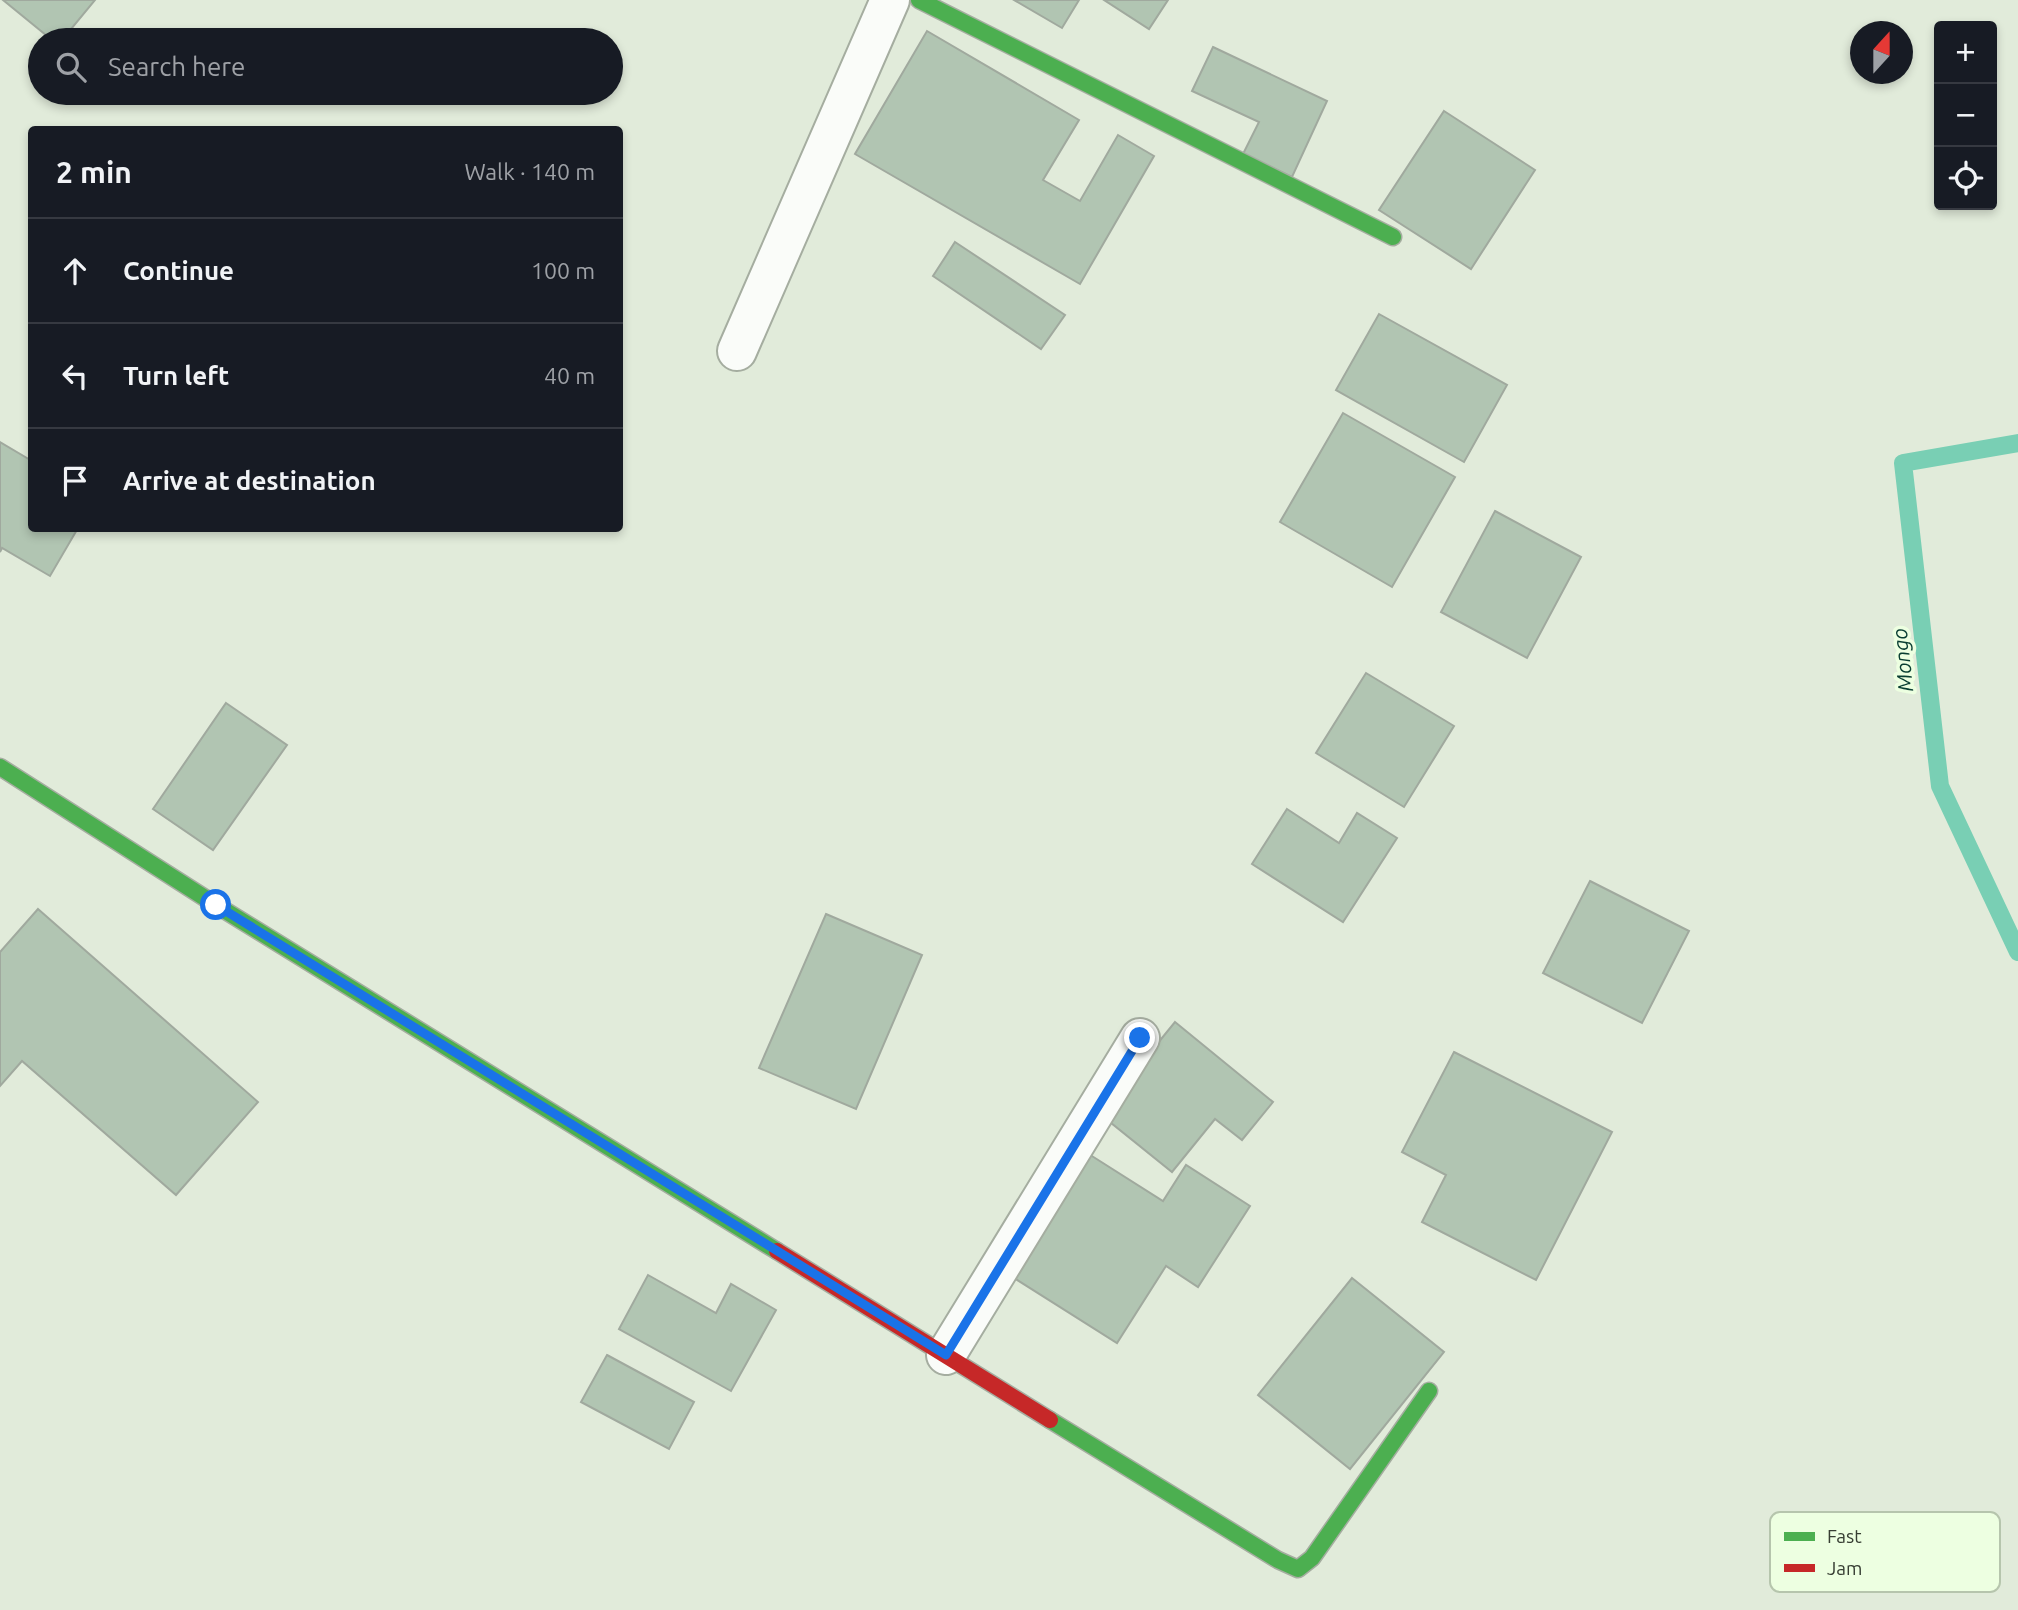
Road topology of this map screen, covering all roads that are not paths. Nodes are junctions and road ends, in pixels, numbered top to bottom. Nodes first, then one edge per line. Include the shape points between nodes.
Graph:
1 (890, 0) edge
2 (919, 0) edge
3 (1392, 237) dead end
4 (737, 351) dead end
5 (0, 767) edge
6 (1140, 1038) dead end
7 (946, 1355) junction
8 (1429, 1391) dead end

1 - 4 street
2 - 3 street
5 - 7 street
6 - 7 street
7 - 8 street via 1298,1569 1312,1558

